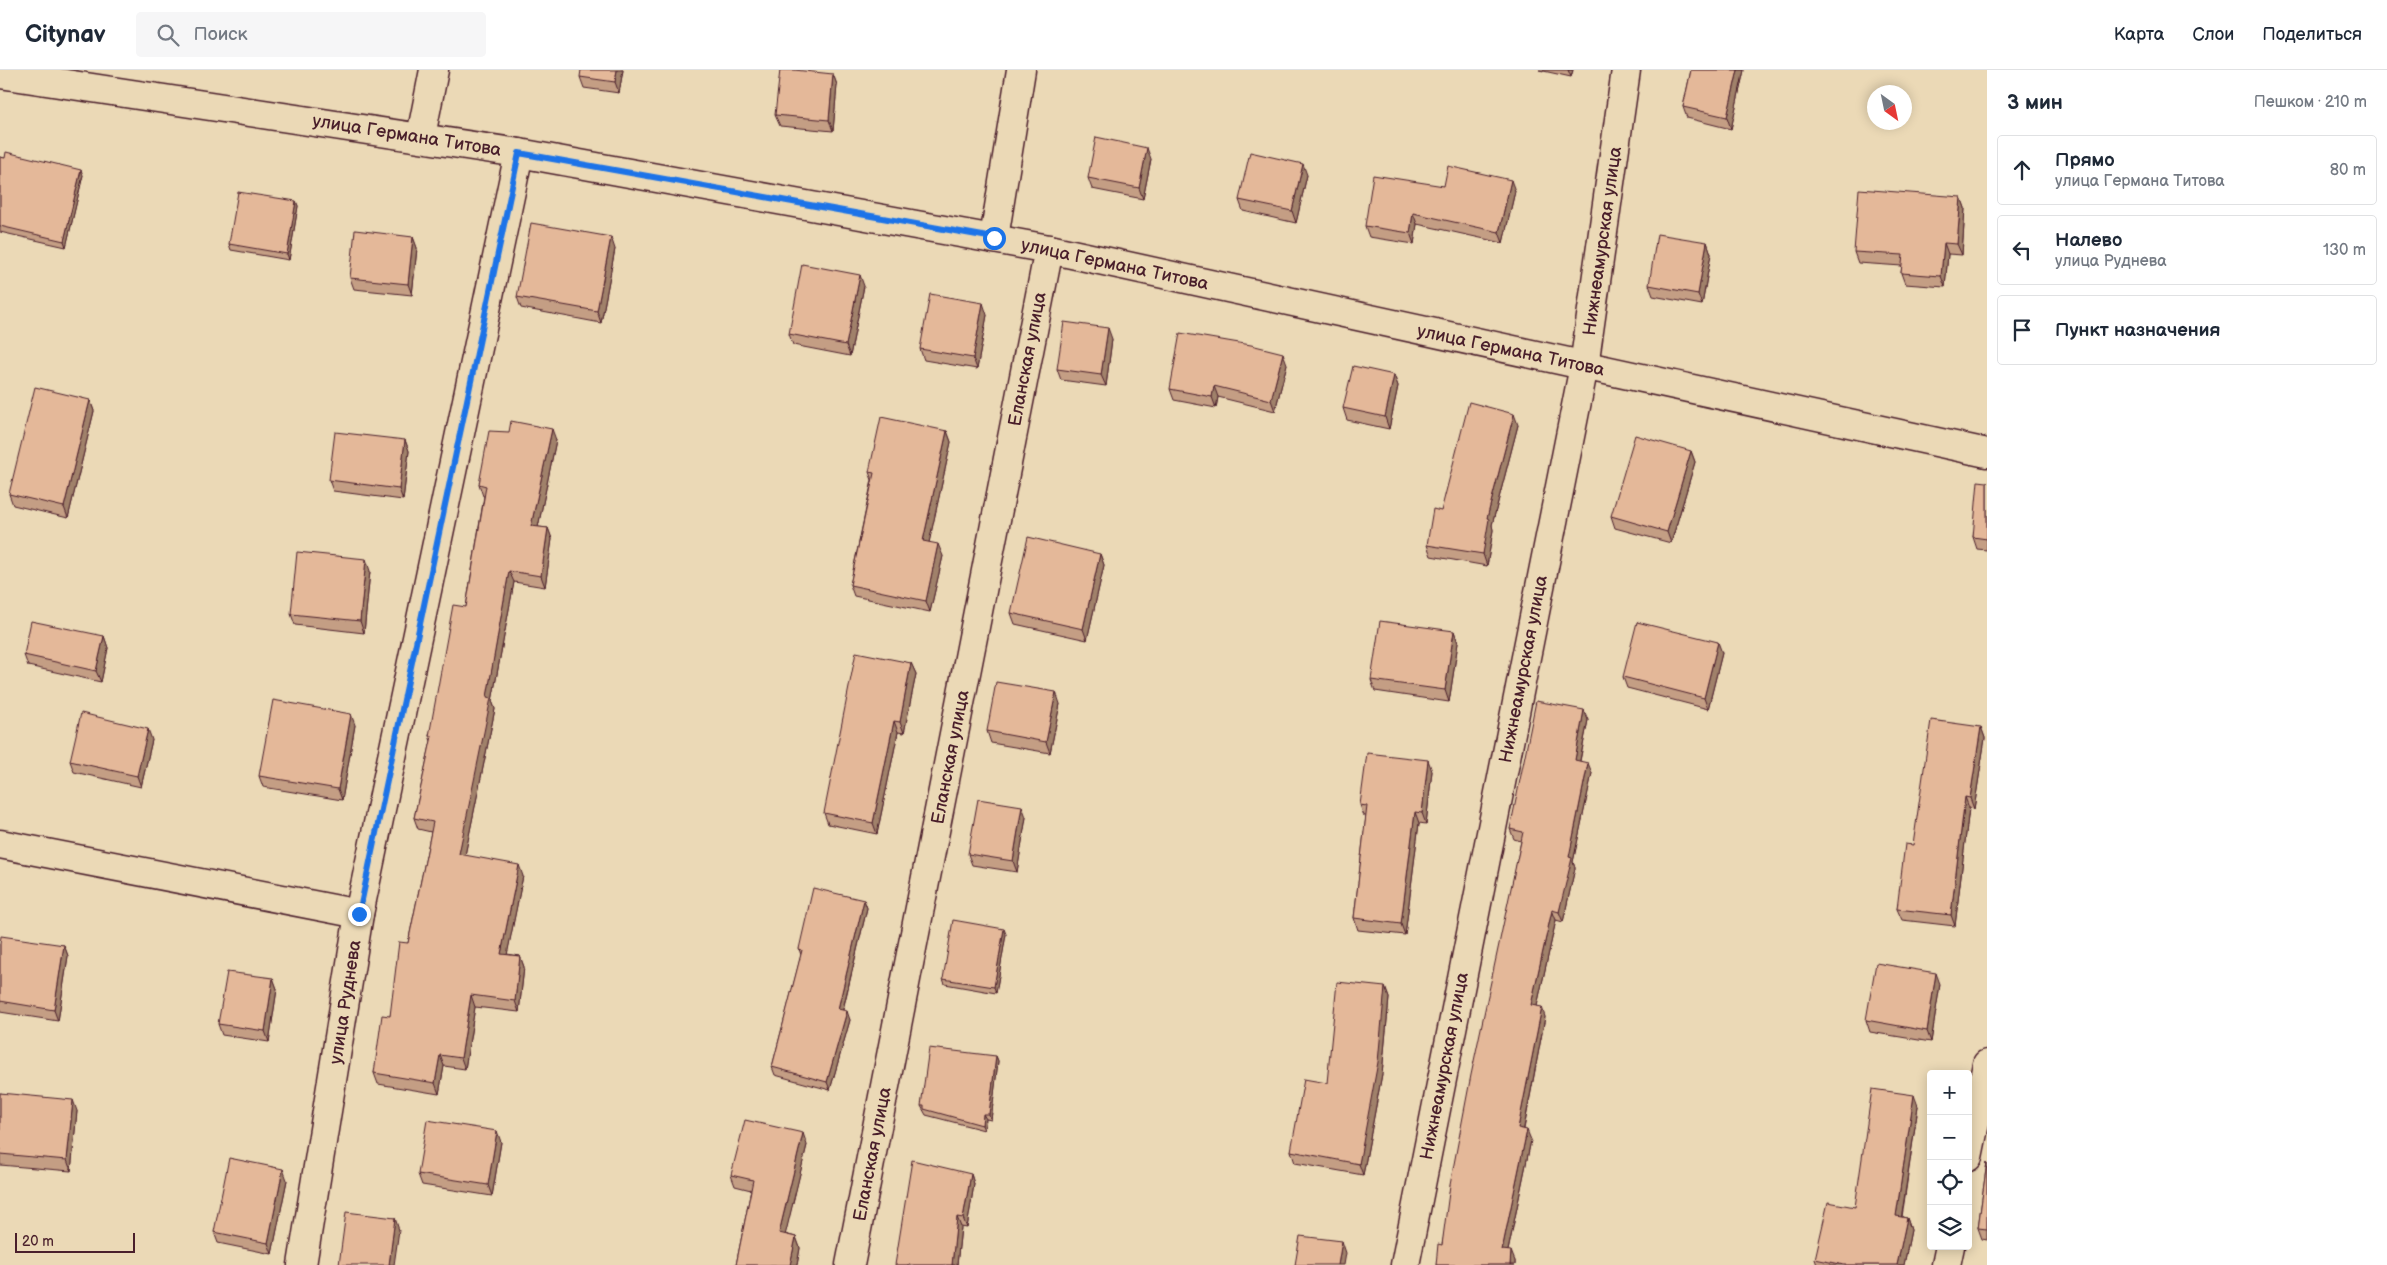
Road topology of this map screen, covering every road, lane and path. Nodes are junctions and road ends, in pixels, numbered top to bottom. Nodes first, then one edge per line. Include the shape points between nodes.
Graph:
1 (434, 70) edge
2 (1021, 70) edge
3 (1626, 70) edge
4 (0, 74) edge
5 (421, 136) junction
6 (519, 153) junction
7 (994, 238) junction
8 (1049, 249) junction
9 (1584, 366) junction
10 (1987, 453) edge
11 (0, 844) edge
12 (359, 914) junction
13 (1987, 1064) edge
14 (1972, 1137) edge
15 (1949, 1250) edge
16 (302, 1265) edge
17 (850, 1265) edge
18 (1405, 1265) edge
19 (1946, 1265) edge

1 - 5 street
2 - 7 street
3 - 9 street, Нижнеамурская улица
4 - 5 street, улица Германа Титова
5 - 6 street, улица Германа Титова
6 - 7 street, улица Германа Титова
6 - 12 street, улица Руднева
7 - 8 street, улица Германа Титова
8 - 9 street, улица Германа Титова
8 - 17 street, Еланская улица
9 - 10 street, улица Германа Титова
9 - 18 street, Нижнеамурская улица
11 - 12 street
12 - 16 street, улица Руднева
13 - 14 street
15 - 19 street

